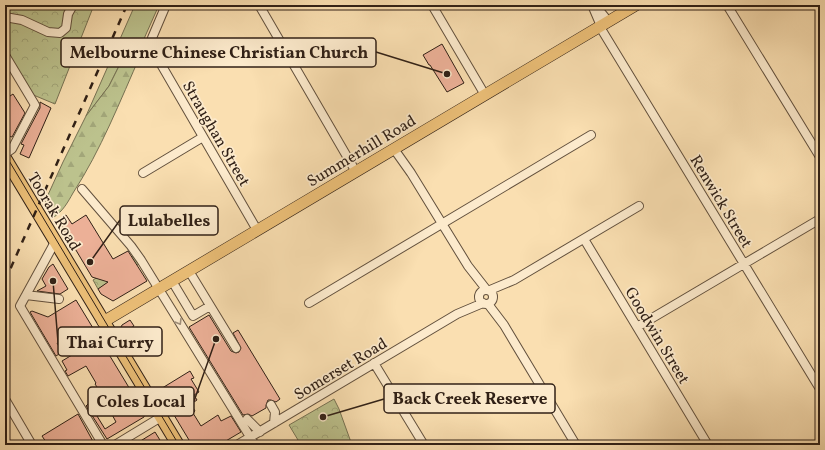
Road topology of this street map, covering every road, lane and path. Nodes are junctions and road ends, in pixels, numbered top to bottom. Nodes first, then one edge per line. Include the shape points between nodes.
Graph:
1 (73, 5) edge
2 (166, 5) edge
3 (259, 5) edge
4 (432, 5) edge
5 (592, 5) edge
6 (595, 5) edge
7 (636, 5) edge
8 (728, 5) edge
9 (5, 18) edge
10 (603, 25) junction
11 (5, 55) edge
12 (485, 95) junction
13 (591, 135) dead end
14 (203, 138) junction
15 (396, 148) junction
16 (5, 154) edge
17 (820, 157) edge
18 (5, 158) edge
19 (356, 172) junction
20 (142, 173) dead end
21 (82, 189) dead end
22 (639, 206) dead end
23 (820, 219) edge
24 (443, 224) junction
25 (258, 230) junction
26 (584, 239) junction
27 (55, 242) junction
28 (744, 264) junction
29 (189, 271) junction
30 (172, 280) junction
31 (159, 289) junction
32 (26, 295) junction
33 (487, 297) junction
34 (59, 299) dead end
35 (309, 303) dead end
36 (210, 306) junction
37 (103, 322) junction
38 (637, 327) junction
39 (236, 348) dead end
40 (374, 363) junction
41 (820, 389) edge
42 (5, 399) edge
43 (271, 405) dead end
44 (161, 417) junction
45 (247, 419) dead end
46 (274, 423) junction
47 (260, 432) junction
48 (250, 437) junction
49 (177, 444) edge
50 (32, 445) edge
51 (103, 445) edge
52 (115, 445) edge
53 (237, 445) edge
54 (255, 445) edge
55 (424, 445) edge
56 (576, 445) edge
57 (708, 445) edge

1 - 9 street via 68,14 66,28 60,33 48,32 22,20
2 - 14 street, Straughan Street via 152,38 151,47
3 - 19 street
4 - 12 street
5 - 10 street
6 - 10 street
7 - 10 main road, Summerhill Road
8 - 17 street
10 - 12 main road, Summerhill Road
10 - 28 street, Renwick Street
11 - 16 street via 35,105 12,149
12 - 15 main road, Summerhill Road
13 - 24 street
14 - 20 street
14 - 25 street, Straughan Street
15 - 19 main road, Summerhill Road
15 - 24 street
18 - 27 highway, Toorak Road
19 - 25 main road, Summerhill Road
21 - 31 street via 131,246
22 - 26 street, Somerset Road
23 - 28 street
24 - 33 street
24 - 35 street
25 - 29 main road, Summerhill Road
26 - 33 street, Somerset Road
26 - 38 street, Goodwin Street
27 - 32 street
27 - 37 highway, Toorak Road
28 - 38 street
28 - 41 street, Renwick Street
29 - 30 main road, Summerhill Road
29 - 36 street
30 - 31 main road, Summerhill Road
30 - 36 street via 193,316
31 - 37 main road, Summerhill Road
31 -> 48 street
32 - 34 street
32 - 51 street via 20,306
33 - 40 street, Somerset Road
33 - 56 street
36 - 39 street
37 - 44 highway, Toorak Road
38 - 57 street, Goodwin Street
40 - 46 street, Somerset Road
40 - 55 street
42 - 50 street
43 - 46 street via 275,412
44 - 49 highway, Toorak Road
44 - 52 street
45 - 47 street
46 - 47 street, Somerset Road
47 - 48 street, Somerset Road
48 - 53 street, Somerset Road
48 - 54 street

